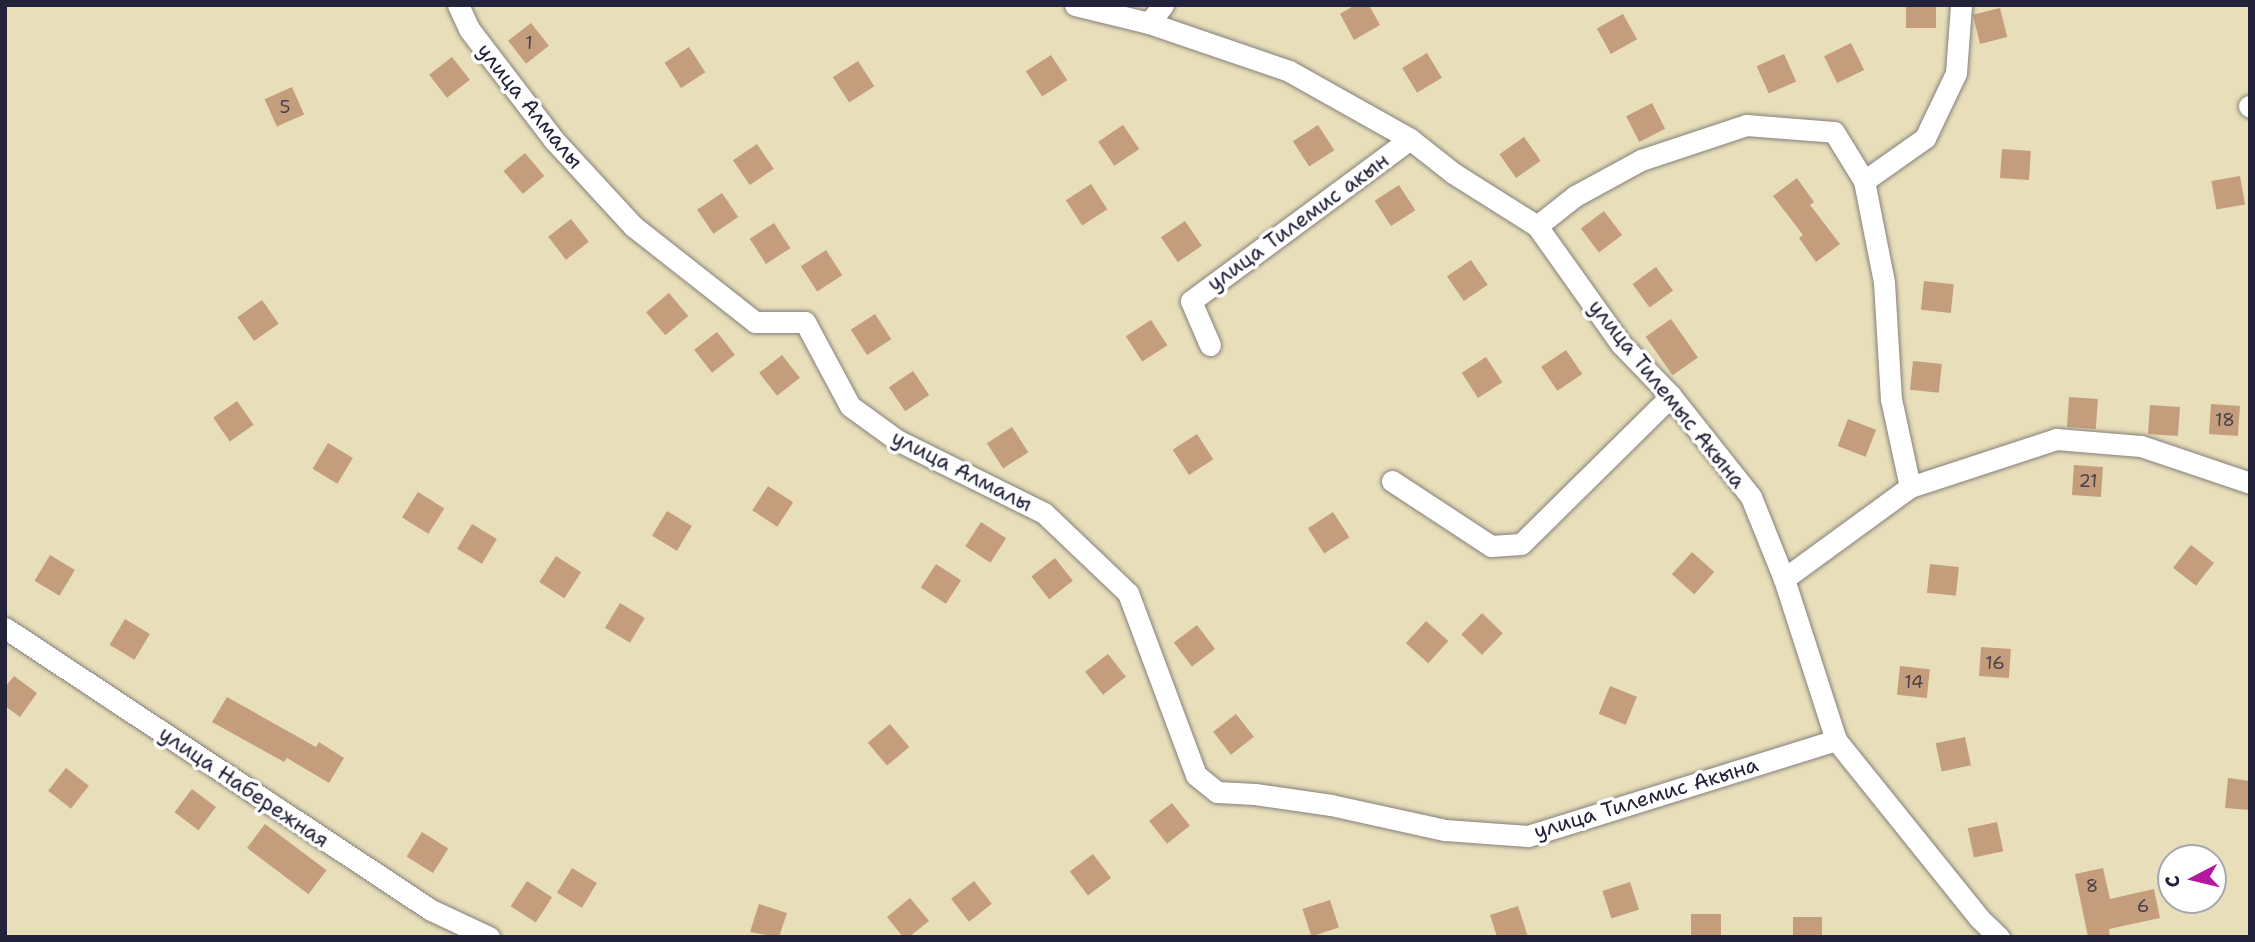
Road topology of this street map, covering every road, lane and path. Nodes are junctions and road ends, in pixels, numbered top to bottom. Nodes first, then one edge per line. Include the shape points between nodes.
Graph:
1 (458, 5) edge
2 (1074, 5) edge
3 (1163, 5) edge
4 (1961, 5) edge
5 (1149, 23) junction
6 (1410, 139) junction
7 (1864, 181) junction
8 (1537, 226) junction
9 (1210, 345) dead end
10 (1671, 396) junction
11 (1392, 481) dead end
12 (2250, 482) edge
13 (1910, 487) junction
14 (1784, 579) junction
15 (5, 628) edge
16 (1836, 740) junction
17 (1331, 805) joint
18 (489, 937) edge
19 (1999, 937) edge

1 - 17 street, улица Алмалы via 470,29 554,139 633,226 755,322 806,322 850,406 897,440 1044,513 1128,593 1196,775 1217,792
2 - 5 street, улица Тилемыс Акына
3 - 5 street
4 - 7 street via 1956,74 1925,138
5 - 6 street, улица Тилемыс Акына via 1289,71
6 - 8 street, улица Тилемыс Акына via 1453,173
6 - 9 street, улица Тилемис акын via 1191,301
7 - 8 street via 1834,132 1746,125 1641,160 1575,196
7 - 13 street via 1884,282 1891,399
8 - 10 street, улица Тилемыс Акына via 1620,344
10 - 11 street via 1521,544 1490,546
10 - 14 street, улица Тилемыс Акына via 1751,497
12 - 13 street via 2141,446 2056,439
13 - 14 street
14 - 16 street, улица Тилемыс Акына
15 - 18 street, улица Набережная via 420,903
16 - 17 street, улица Тилемис Акына via 1528,836 1445,830
16 - 19 street, улица Тилемыс Акына

